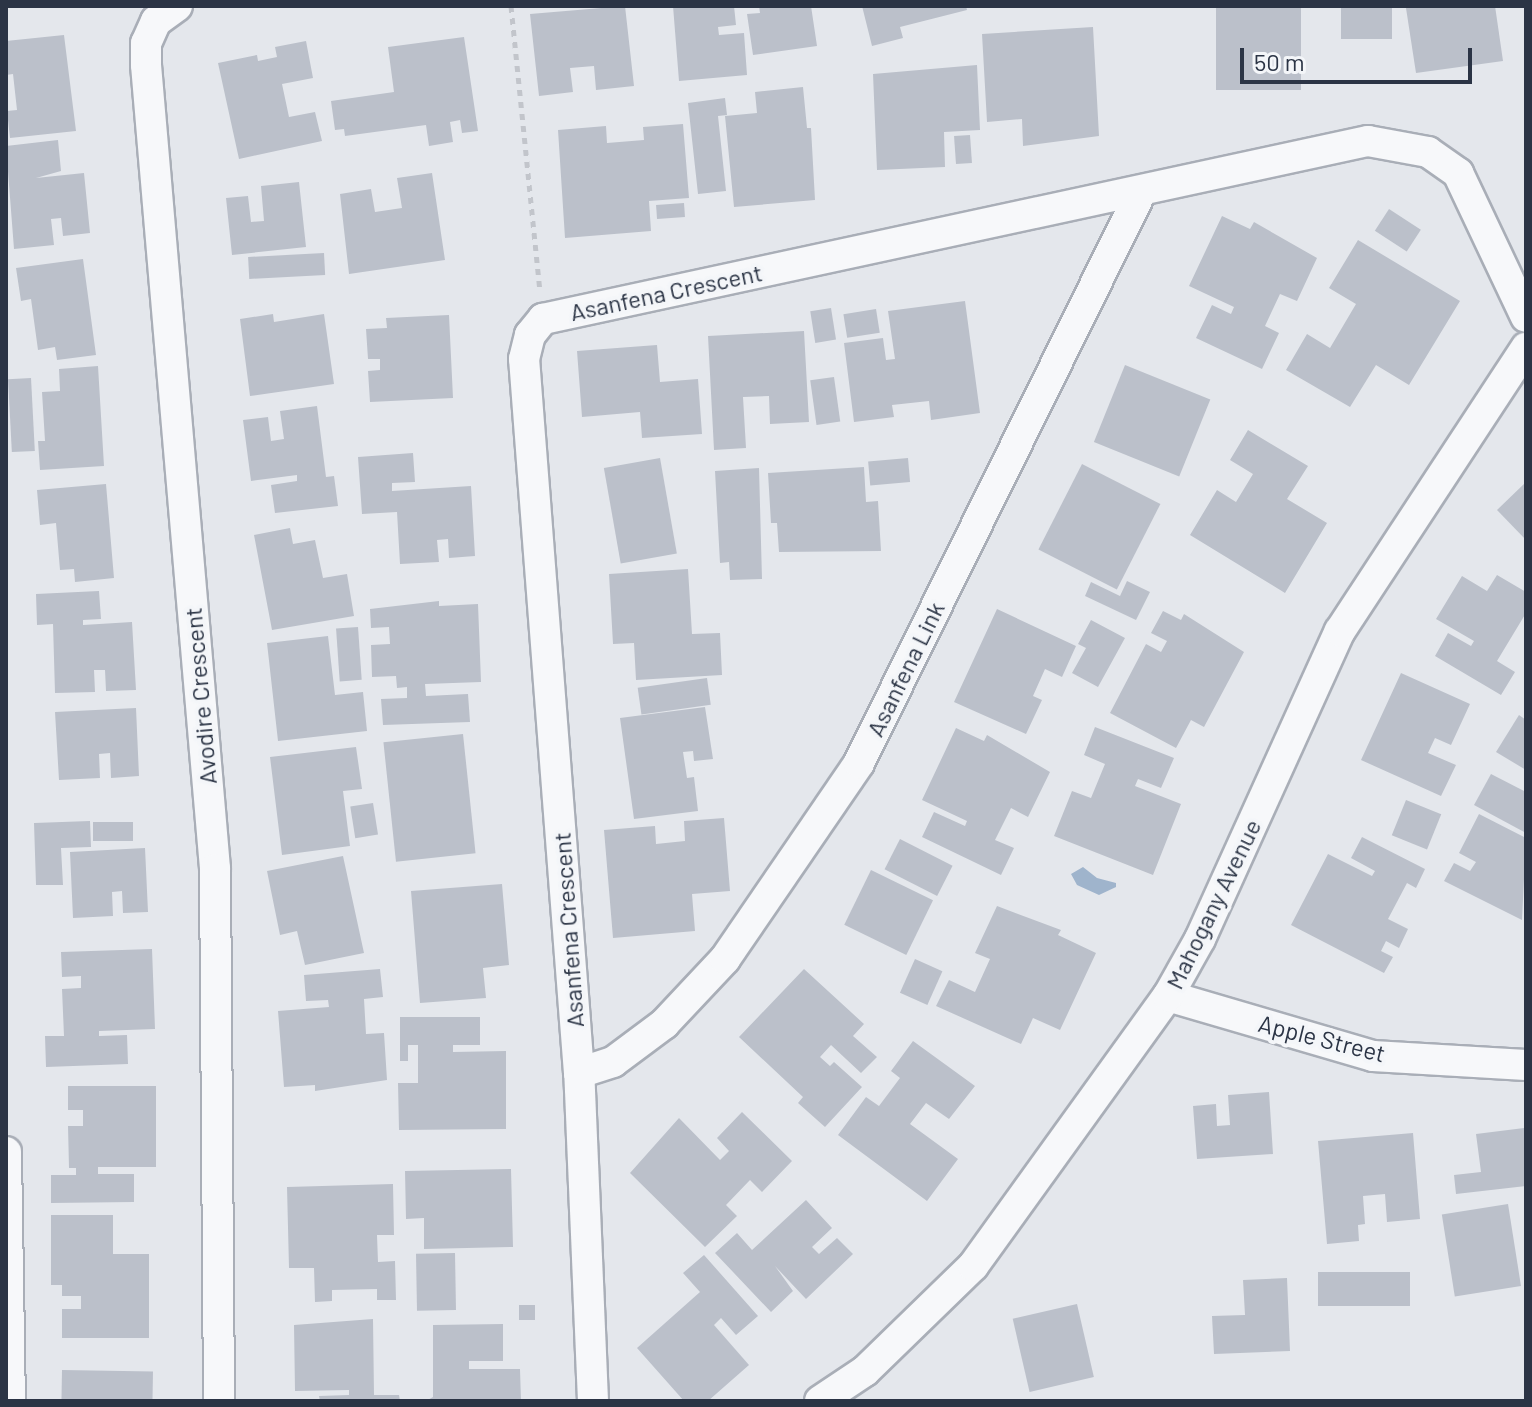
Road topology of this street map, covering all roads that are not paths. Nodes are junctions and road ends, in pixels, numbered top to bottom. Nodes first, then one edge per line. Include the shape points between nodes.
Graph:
1 (177, 6) edge
2 (1140, 194) junction
3 (1526, 317) edge
4 (1526, 348) edge
5 (1168, 996) junction
6 (1526, 1065) edge
7 (579, 1073) junction
8 (6, 1152) edge
9 (10, 1401) edge
10 (219, 1401) edge
11 (593, 1401) edge
12 (820, 1401) edge

1 - 10 street, Avodire Crescent via 156,21 146,43 146,65 215,869
2 - 3 street, Asanfena Crescent via 1368,141 1428,152 1458,173
2 - 7 street, Asanfena Link via 859,763 725,959 664,1024 613,1062
2 - 7 street, Asanfena Crescent via 543,319 530,335 524,359
4 - 5 street, Mahogany Avenue via 1340,631 1200,939
5 - 6 street, Apple Street via 1373,1056
5 - 12 street, Mahogany Avenue via 973,1266 865,1371
7 - 11 street, Asanfena Crescent
8 - 9 street

